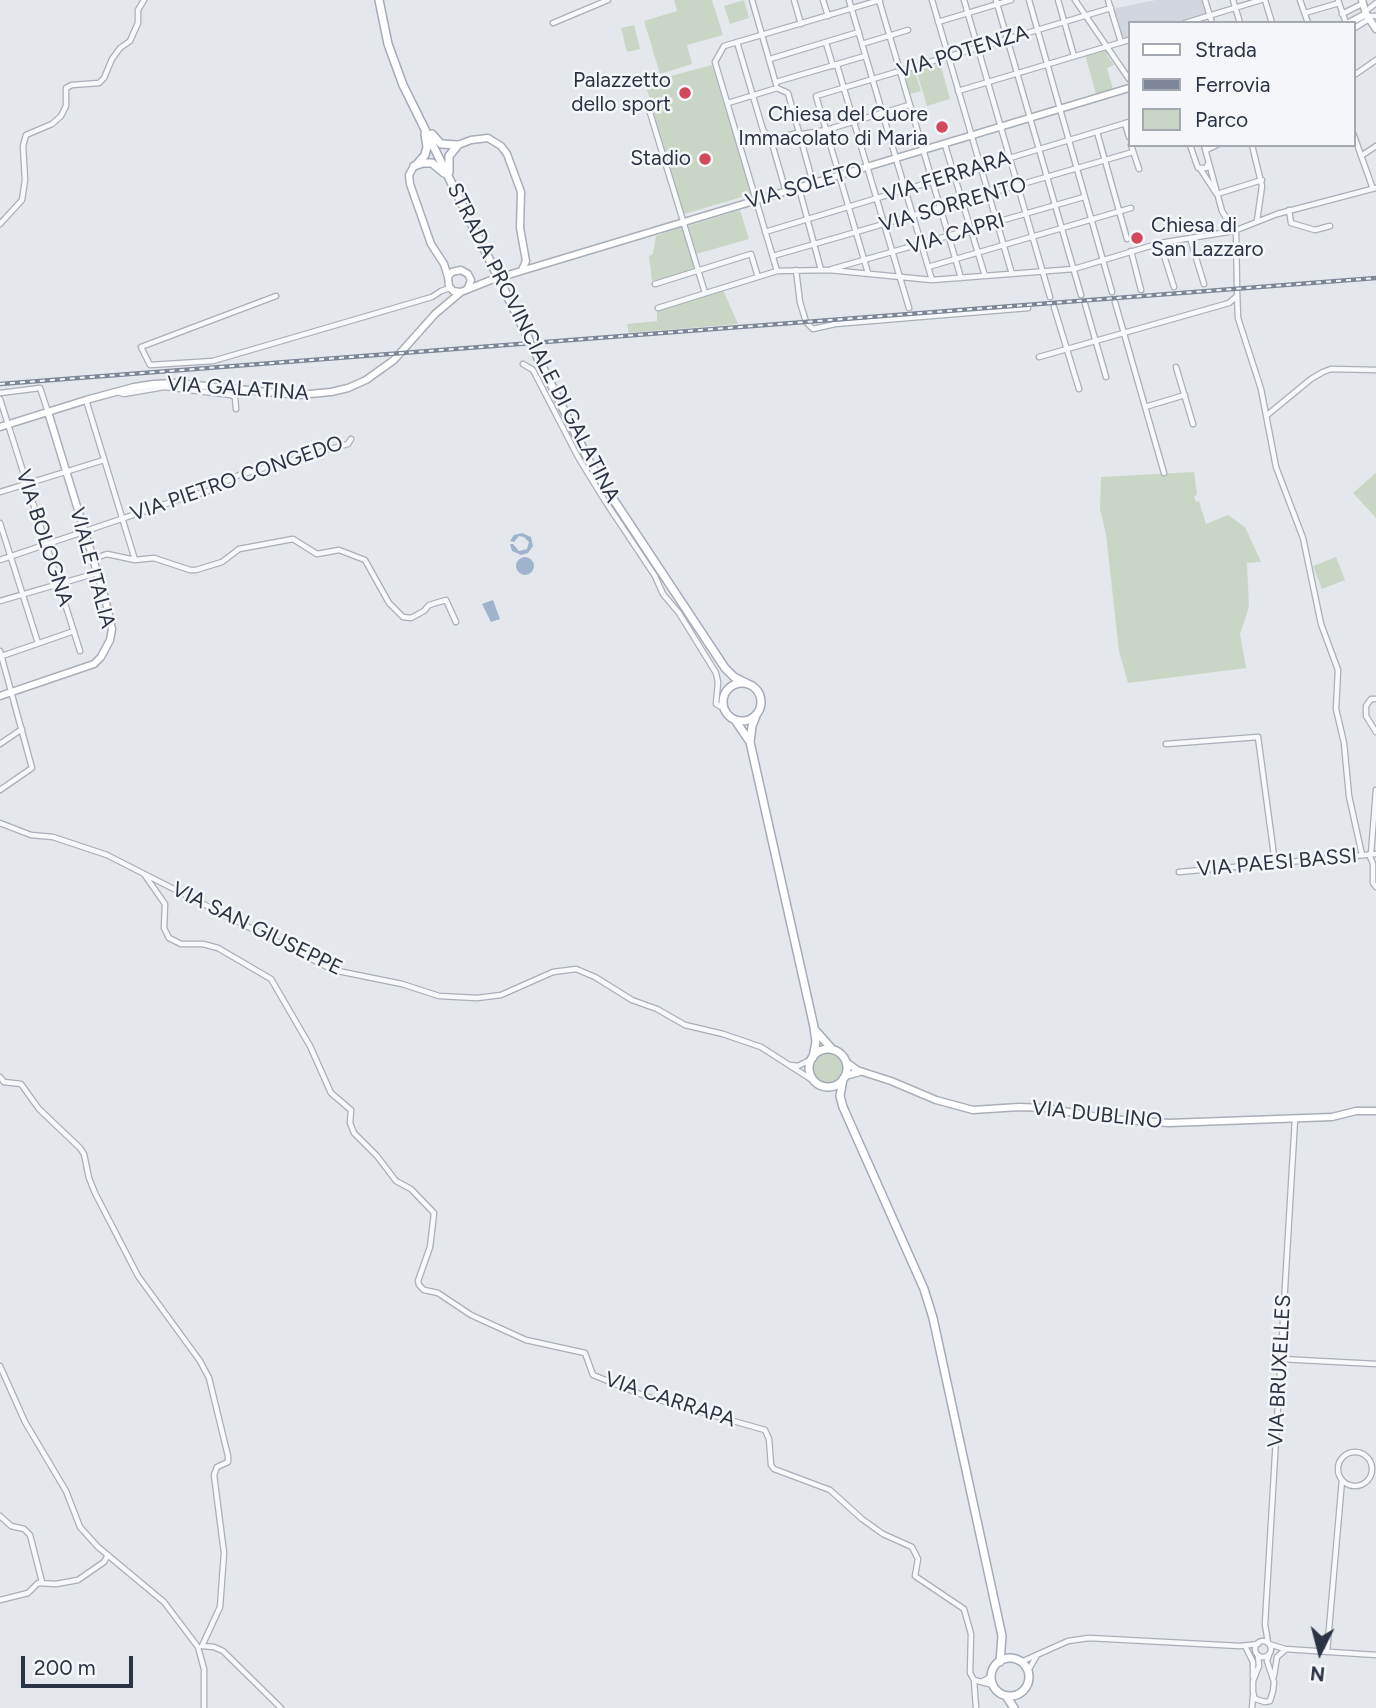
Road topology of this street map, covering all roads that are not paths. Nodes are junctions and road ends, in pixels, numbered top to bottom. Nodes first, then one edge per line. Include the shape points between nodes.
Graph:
1 (144, 0) edge
2 (379, 0) edge
3 (608, 0) edge
4 (752, 0) edge
5 (794, 0) edge
6 (823, 0) edge
7 (849, 0) edge
8 (879, 0) edge
9 (932, 0) edge
10 (964, 0) edge
11 (1011, 0) edge
12 (1029, 0) edge
13 (1058, 0) edge
14 (1076, 0) edge
15 (1108, 0) edge
16 (1205, 0) edge
17 (1233, 0) edge
18 (1263, 0) edge
19 (1300, 0) edge
20 (996, 2) edge
21 (1338, 2) edge
22 (1376, 3) edge
23 (1111, 8) junction
24 (1235, 8) junction
25 (851, 9) junction
26 (1367, 12) edge
27 (968, 13) junction
28 (1305, 13) junction
29 (1342, 14) junction
30 (1210, 15) junction
31 (828, 16) junction
32 (1086, 16) junction
33 (1192, 21) edge
34 (1212, 21) edge
35 (1239, 21) edge
36 (1271, 21) edge
37 (1307, 21) edge
38 (1346, 21) edge
39 (1351, 21) edge
40 (938, 22) junction
41 (1064, 22) junction
42 (553, 23) dead end
43 (801, 24) junction
44 (1355, 27) edge
45 (1376, 29) edge
46 (908, 30) dead end
47 (1037, 30) junction
48 (859, 32) junction
49 (763, 35) junction
50 (889, 36) junction
51 (1007, 39) junction
52 (1128, 40) edge
53 (737, 42) junction
54 (1121, 42) junction
55 (826, 43) junction
56 (862, 44) junction
57 (1107, 46) junction
58 (978, 48) junction
59 (865, 55) junction
60 (1074, 56) junction
61 (948, 57) junction
62 (770, 59) junction
63 (1376, 60) edge
64 (835, 65) junction
65 (1046, 65) junction
66 (899, 72) junction
67 (1017, 74) junction
68 (1355, 75) edge
69 (1128, 78) edge
70 (872, 80) junction
71 (988, 82) junction
72 (777, 85) junction
73 (844, 88) junction
74 (1128, 88) edge
75 (958, 91) junction
76 (753, 96) junction
77 (728, 103) junction
78 (909, 105) junction
79 (648, 106) dead end
80 (1058, 109) junction
81 (882, 113) junction
82 (1030, 118) junction
83 (854, 122) junction
84 (1127, 122) edge
85 (422, 123) junction
86 (1002, 127) junction
87 (826, 130) junction
88 (1097, 132) junction
89 (797, 133) junction
90 (972, 136) junction
91 (1355, 139) edge
92 (771, 140) junction
93 (1068, 141) junction
94 (458, 145) junction
95 (945, 145) junction
96 (1376, 146) edge
97 (1132, 147) edge
98 (1190, 147) edge
99 (1253, 147) edge
100 (1205, 148) edge
101 (1039, 149) junction
102 (923, 151) junction
103 (1133, 152) junction
104 (1361, 156) junction
105 (1011, 158) junction
106 (895, 159) junction
107 (1105, 161) junction
108 (1208, 163) junction
109 (414, 166) junction
110 (867, 167) junction
111 (981, 167) junction
112 (1076, 169) junction
113 (1139, 169) dead end
114 (1201, 170) junction
115 (954, 175) junction
116 (839, 176) junction
117 (1048, 177) junction
118 (1262, 180) junction
119 (932, 182) junction
120 (813, 183) junction
121 (1019, 186) junction
122 (454, 188) junction
123 (799, 188) junction
124 (1375, 189) edge
125 (905, 190) junction
126 (786, 192) junction
127 (1217, 194) junction
128 (989, 195) junction
129 (1084, 197) junction
130 (876, 198) junction
131 (756, 201) junction
132 (962, 202) junction
133 (1055, 205) junction
134 (848, 207) junction
135 (1131, 208) dead end
136 (940, 209) junction
137 (1289, 210) junction
138 (1119, 211) junction
139 (1028, 213) junction
140 (913, 216) junction
141 (807, 219) junction
142 (1091, 220) junction
143 (684, 221) junction
144 (997, 222) junction
145 (1257, 222) junction
146 (0, 224) edge
147 (884, 225) junction
148 (1330, 226) dead end
149 (1062, 229) junction
150 (971, 230) junction
151 (1235, 230) junction
152 (765, 232) junction
153 (856, 233) junction
154 (948, 237) junction
155 (1035, 237) junction
156 (1190, 238) junction
157 (1127, 239) dead end
158 (1160, 243) junction
159 (814, 244) junction
160 (921, 244) junction
161 (1004, 246) junction
162 (1131, 251) junction
163 (892, 252) junction
164 (979, 253) junction
165 (773, 256) junction
166 (955, 259) junction
167 (529, 260) junction
168 (864, 260) junction
169 (1102, 260) junction
170 (444, 264) junction
171 (544, 264) junction
172 (532, 267) junction
173 (928, 267) junction
174 (1074, 269) junction
175 (457, 270) junction
176 (522, 270) junction
177 (821, 270) junction
178 (829, 270) junction
179 (698, 271) junction
180 (777, 271) junction
181 (796, 271) junction
182 (1044, 271) junction
183 (868, 273) junction
184 (1012, 274) junction
185 (470, 276) junction
186 (985, 276) junction
187 (758, 277) junction
188 (901, 278) junction
189 (961, 278) junction
190 (448, 279) junction
191 (491, 280) junction
192 (932, 280) junction
193 (655, 284) dead end
194 (1204, 284) dead end
195 (1174, 287) dead end
196 (452, 290) junction
197 (465, 290) junction
198 (1141, 290) dead end
199 (441, 291) junction
200 (1237, 291) junction
201 (1112, 292) dead end
202 (705, 293) junction
203 (1081, 295) dead end
204 (276, 296) dead end
205 (1051, 297) dead end
206 (1115, 302) dead end
207 (448, 303) junction
208 (1229, 303) junction
209 (1085, 304) dead end
210 (1054, 307) dead end
211 (658, 308) dead end
212 (1028, 308) dead end
213 (909, 309) dead end
214 (1237, 310) junction
215 (1125, 332) junction
216 (1096, 341) junction
217 (1067, 349) junction
218 (1039, 357) dead end
219 (523, 364) dead end
220 (1176, 367) dead end
221 (1376, 370) edge
222 (1106, 377) dead end
223 (1079, 390) dead end
224 (116, 392) junction
225 (0, 393) edge
226 (1185, 395) junction
227 (0, 399) edge
228 (86, 400) junction
229 (1145, 407) junction
230 (236, 409) dead end
231 (48, 412) junction
232 (1266, 416) junction
233 (8, 424) junction
234 (1193, 424) dead end
235 (0, 427) edge
236 (351, 439) dead end
237 (104, 460) junction
238 (66, 471) junction
239 (1164, 473) dead end
240 (27, 484) junction
241 (0, 492) edge
242 (608, 499) junction
243 (122, 519) junction
244 (0, 523) edge
245 (85, 532) junction
246 (47, 546) junction
247 (11, 557) junction
248 (93, 559) junction
249 (0, 560) edge
250 (135, 560) junction
251 (97, 573) junction
252 (59, 584) junction
253 (23, 594) junction
254 (0, 601) edge
255 (456, 622) dead end
256 (74, 631) junction
257 (38, 643) junction
258 (80, 651) dead end
259 (1, 653) edge
260 (724, 668) junction
261 (748, 684) junction
262 (13, 692) junction
263 (725, 692) junction
264 (0, 696) edge
265 (1376, 699) edge
266 (723, 708) junction
267 (756, 716) junction
268 (734, 720) junction
269 (22, 729) junction
270 (1376, 732) edge
271 (750, 742) junction
272 (0, 744) edge
273 (1166, 744) dead end
274 (0, 790) edge
275 (1376, 790) edge
276 (0, 823) edge
277 (1369, 854) edge
278 (1275, 863) junction
279 (1179, 872) dead end
280 (144, 874) junction
281 (1376, 887) edge
282 (814, 1027) junction
283 (832, 1049) junction
284 (812, 1058) junction
285 (846, 1062) junction
286 (789, 1065) junction
287 (865, 1072) junction
288 (0, 1077) edge
289 (844, 1078) junction
290 (817, 1083) junction
291 (825, 1086) junction
292 (843, 1107) junction
293 (1376, 1111) edge
294 (1295, 1118) junction
295 (1281, 1359) junction
296 (1376, 1364) edge
297 (0, 1366) edge
298 (1342, 1480) junction
299 (0, 1516) edge
300 (108, 1555) junction
301 (43, 1582) junction
302 (0, 1600) edge
303 (1265, 1624) junction
304 (1002, 1636) junction
305 (1259, 1643) junction
306 (1268, 1644) junction
307 (200, 1646) junction
308 (1243, 1647) junction
309 (1285, 1649) junction
310 (1327, 1652) junction
311 (1257, 1654) junction
312 (1269, 1654) junction
313 (1376, 1655) edge
314 (1036, 1657) junction
315 (1018, 1661) junction
316 (1000, 1662) junction
317 (1028, 1671) junction
318 (992, 1676) junction
319 (974, 1680) junction
320 (982, 1681) junction
321 (1253, 1681) junction
322 (1274, 1682) junction
323 (993, 1685) junction
324 (1253, 1692) junction
325 (1020, 1693) junction
326 (1006, 1696) junction
327 (1270, 1700) junction
328 (204, 1708) edge
329 (281, 1708) edge
330 (976, 1708) edge
331 (1016, 1708) edge
332 (1252, 1708) edge
333 (1260, 1708) edge

1 - 146 street via 131,41 120,48 104,78 99,83 66,88 61,116 26,135 22,200
2 - 85 main road, STRADA PROVINCIALE DI GALATINA via 388,44
3 - 42 street
4 - 49 street
5 - 43 street
6 - 31 street
7 - 25 street
8 - 25 street
8 - 50 street
9 - 40 street
10 - 27 street
11 - 20 street
12 - 47 street
13 - 41 street
14 - 32 street
15 - 23 street
16 - 30 street
17 - 24 street
18 - 24 street
18 - 36 street
19 - 28 street
20 - 27 street
20 - 51 street
21 - 28 street
21 - 29 street
22 - 26 street
23 - 32 street, VIA POTENZA
23 - 54 street
24 - 30 street
24 - 35 street
25 - 31 street
25 - 48 street
26 - 29 street
26 - 39 street
26 - 44 street
26 - 45 street
27 - 40 street
27 - 58 street
28 - 37 street
29 - 38 street
30 - 33 street
30 - 34 street
31 - 43 street
32 - 41 street, VIA POTENZA
32 - 57 street
40 - 61 street
41 - 47 street, VIA POTENZA
41 - 60 street
43 - 49 street
46 - 50 street
47 - 51 street, VIA POTENZA
47 - 65 street
48 - 55 street
48 - 56 street
49 - 53 street
49 - 62 street
50 - 56 street
50 - 66 street
51 - 58 street, VIA POTENZA
51 - 67 street
52 - 54 street
53 - 76 street
53 - 77 street via 724,46 715,62
54 - 57 street
55 - 62 street
55 - 64 street
56 - 59 street
57 - 60 street
57 - 69 street
58 - 61 street, VIA POTENZA
58 - 71 street
59 - 64 street
59 - 70 street
60 - 65 street
61 - 66 street, VIA POTENZA
61 - 75 street
62 - 72 street
63 - 68 street
64 - 72 street
64 - 73 street
65 - 67 street
65 - 80 street
66 - 70 street, VIA POTENZA
66 - 78 street
67 - 71 street
67 - 82 street
70 - 73 street, VIA POTENZA
70 - 81 street
71 - 75 street
71 - 86 street
72 - 76 street
72 - 89 street via 788,93
73 - 83 street
73 - 87 street, VIA POTENZA via 816,96
74 - 80 street, VIA SOLETO
75 - 90 street
76 - 77 street
76 - 92 street via 763,130
77 - 131 street
78 - 81 street
78 - 102 street
79 - 143 street
80 - 82 street, VIA SOLETO
80 - 93 street
81 - 83 street
81 - 106 street
82 - 86 street, VIA SOLETO
82 - 101 street
83 - 87 street
83 - 110 street
84 - 88 street, VIA FERRARA
85 - 94 main road via 441,144
85 - 109 main road via 427,147
85 - 122 main road, STRADA PROVINCIALE DI GALATINA
86 - 90 street, VIA SOLETO
86 - 105 street
87 - 89 street
87 - 116 street
88 - 93 street, VIA FERRARA
88 - 107 street
89 - 92 street
89 - 120 street
90 - 95 street, VIA SOLETO
90 - 111 street
91 - 104 street
92 - 126 street
93 - 101 street, VIA FERRARA
93 - 112 street
94 - 122 main road via 448,162
94 - 167 street via 488,138 507,154 521,192 520,228
95 - 102 street, VIA SOLETO
95 - 115 street
96 - 104 street
97 - 103 street
98 - 114 street
99 - 118 street
100 - 108 street
101 - 105 street, VIA FERRARA
101 - 117 street
102 - 106 street, VIA SOLETO
102 - 119 street
103 - 107 street, VIA SORRENTO
103 - 113 street
104 - 124 street
105 - 111 street, VIA FERRARA
105 - 121 street
106 - 110 street, VIA SOLETO
106 - 125 street
107 - 112 street, VIA SORRENTO
107 - 138 street
108 - 114 street
108 - 127 street
109 - 122 main road via 432,163
109 - 170 street via 410,184 431,244
110 - 116 street, VIA SOLETO
110 - 130 street
111 - 115 street, VIA FERRARA
111 - 128 street
112 - 117 street, VIA SORRENTO
112 - 129 street
114 - 127 street
115 - 119 street, VIA FERRARA
115 - 132 street
116 - 120 street, VIA SOLETO
116 - 134 street
117 - 121 street, VIA SORRENTO
117 - 133 street
118 - 127 street
118 - 145 street
119 - 125 street, VIA FERRARA
119 - 136 street
120 - 123 street, VIA SOLETO
121 - 128 street, VIA SORRENTO
121 - 139 street
122 - 242 main road, STRADA PROVINCIALE DI GALATINA
123 - 126 street, VIA SOLETO
123 - 141 street
124 - 137 street
125 - 130 street, VIA FERRARA
125 - 140 street
126 - 131 street, VIA SOLETO
127 - 151 street
128 - 132 street, VIA SORRENTO
128 - 144 street
129 - 133 street, VIA CAPRI
129 - 142 street
130 - 134 street, VIA FERRARA
130 - 147 street
131 - 143 street, VIA SOLETO
131 - 152 street
132 - 136 street, VIA SORRENTO
132 - 150 street
133 - 139 street, VIA CAPRI
133 - 149 street
134 - 141 street, VIA FERRARA
134 - 153 street
135 - 138 street
136 - 140 street, VIA SORRENTO
136 - 154 street
137 - 145 street
137 - 148 street via 1291,223 1315,230
138 - 142 street
138 - 157 street
139 - 144 street, VIA CAPRI
139 - 155 street
140 - 147 street, VIA SORRENTO
140 - 160 street
141 - 152 street, VIA FERRARA
141 - 159 street
142 - 149 street
142 - 169 street
143 - 171 street, VIA SOLETO
143 - 179 street
144 - 150 street, VIA CAPRI
144 - 161 street
145 - 151 street
147 - 153 street, VIA SORRENTO
147 - 163 street
149 - 155 street
149 - 174 street
150 - 154 street, VIA CAPRI
150 - 164 street
151 - 156 street
151 - 200 street
152 - 165 street
153 - 159 street, VIA SORRENTO
153 - 168 street
154 - 160 street, VIA CAPRI
154 - 166 street
155 - 161 street
155 - 182 street
156 - 158 street
156 - 194 street
158 - 162 street
158 - 195 street
159 - 165 street, VIA SORRENTO
159 - 177 street
160 - 163 street, VIA CAPRI
160 - 173 street
161 - 164 street
161 - 184 street
162 - 169 street
162 - 198 street
163 - 168 street, VIA CAPRI
163 - 188 street
164 - 166 street
164 - 186 street
165 - 180 street
166 - 173 street
166 - 189 street
167 - 171 street
167 - 172 street
167 - 176 street
168 - 178 street, VIA CAPRI
168 - 183 street
169 - 174 street
169 - 201 street
170 - 175 street
170 - 190 street
171 - 172 street, VIA SOLETO
172 - 176 street, VIA SOLETO
173 - 192 street
174 - 182 street
174 - 203 street
175 - 185 street
175 - 190 street
176 - 191 street, VIA SOLETO, bridge
177 - 178 street
177 - 181 street
178 - 183 street
179 - 187 street via 751,254
179 - 193 street
179 - 202 street
180 - 181 street
180 - 187 street
181 - 212 street via 800,302 813,329
182 - 184 street
182 - 205 street
183 - 188 street
184 - 186 street
185 - 191 street
185 - 197 street
186 - 189 street
187 - 202 street
188 - 192 street
188 - 213 street
189 - 192 street
190 - 196 street
190 - 199 street
191 - 197 street, VIA SOLETO
196 - 197 street
196 - 199 street
196 - 207 street, VIA GALATINA
197 - 207 street, VIA GALATINA
199 - 204 street via 213,361 150,365 141,347
200 - 208 street
200 - 214 street
202 - 211 street
206 - 215 street
207 - 224 street, VIA GALATINA via 394,360 366,380 331,392 299,396 175,383
208 - 214 street
208 - 215 street
209 - 216 street
210 - 217 street
214 - 232 street
215 - 216 street
215 - 229 street
216 - 217 street
216 - 222 street
217 - 218 street
217 - 223 street
219 - 242 street via 533,370 578,457
220 - 226 street
221 - 232 street via 1322,372
224 - 228 street, VIA GALATINA
224 - 230 street via 164,387 231,395
225 - 231 street via 40,388
226 - 229 street
226 - 234 street
227 - 233 street, VIA BOLOGNA
228 - 231 street, VIA GALATINA
228 - 237 street
229 - 239 street
231 - 233 street, VIA GALATINA
231 - 238 street, VIALE ITALIA
232 - 277 street via 1274,461 1303,538 1324,636 1338,670 1336,709 1349,796
233 - 235 street, VIA GALATINA
233 - 240 street, VIA BOLOGNA
236 - 243 street, VIA PIETRO CONGEDO via 348,444 239,475 211,490
237 - 238 street
237 - 243 street
238 - 240 street
238 - 245 street, VIALE ITALIA
240 - 241 street
240 - 246 street, VIA BOLOGNA
242 - 260 main road, STRADA PROVINCIALE DI GALATINA
242 - 266 street via 716,673 716,704
243 - 245 street, VIA PIETRO CONGEDO
243 - 250 street
244 - 247 street
245 - 246 street, VIA PIETRO CONGEDO
245 - 248 street, VIALE ITALIA
246 - 247 street, VIA PIETRO CONGEDO
246 - 252 street, VIA BOLOGNA
247 - 249 street, VIA PIETRO CONGEDO
247 - 253 street
248 - 250 street via 107,554
248 - 251 street, VIALE ITALIA
250 - 255 street via 154,558 196,570 222,562 239,549 293,539 317,554 339,550 365,560 389,603 403,617 418,615 429,605 446,600
251 - 252 street
251 - 262 street, VIALE ITALIA via 112,629 102,657
252 - 253 street
252 - 256 street, VIA BOLOGNA
253 - 254 street
253 - 257 street
256 - 257 street
256 - 258 street, VIA BOLOGNA
257 - 259 street
259 - 262 street
260 - 261 main road, STRADA PROVINCIALE DI GALATINA
260 - 263 main road
261 - 263 main road via 735,684
261 - 267 main road via 761,698
262 - 264 street, VIALE ITALIA
262 - 269 street
263 - 266 main road
265 - 270 street via 1366,706 1366,716
266 - 268 main road
267 - 268 main road via 743,722
267 - 271 main road
268 - 271 main road
269 - 272 street
269 - 274 street via 32,768
271 - 282 main road
273 - 278 street via 1258,737
275 - 277 street
276 - 280 street, VIA SAN GIUSEPPE via 107,855
277 - 278 street, VIA PAESI BASSI
277 - 281 street
278 - 279 street, VIA PAESI BASSI
280 - 286 street, VIA SAN GIUSEPPE via 333,970 439,996 477,998 501,995 553,972 576,969 673,1019 750,1043
280 - 319 street, VIA CARRAPA via 166,904 164,928 169,938 218,948 271,979 331,1093 351,1110 354,1133 391,1176 434,1213 419,1285 424,1290 526,1340 585,1353 593,1375 645,1396 765,1430 774,1469 830,1490 883,1534 912,1548 918,1559 915,1576 964,1609
282 - 283 main road
282 - 284 main road
283 - 284 main road via 821,1050
283 - 285 main road
284 - 286 street
284 - 290 main road via 811,1074
285 - 287 street, VIA DUBLINO
285 - 289 main road
286 - 290 street, VIA SAN GIUSEPPE
287 - 289 street
287 - 294 street, VIA DUBLINO via 973,1110 1046,1108 1169,1123
288 - 307 street via 21,1084 39,1109 80,1148 95,1193 138,1276 209,1378 228,1462 217,1467 214,1475 224,1553 220,1607
289 - 291 main road
289 - 292 main road via 840,1091
290 - 291 main road
291 - 292 main road
292 - 304 main road via 933,1318
293 - 294 street, VIA DUBLINO
294 - 295 street, VIA BRUXELLES
295 - 296 street
295 - 303 street, VIA BRUXELLES
297 - 300 street via 24,1422 66,1490 80,1527
298 - 298 street via 1356,1486 1366,1482 1372,1473 1368,1458 1358,1452 1342,1458 1338,1469
298 - 310 street
299 - 301 street via 30,1535
300 - 301 street via 78,1580
300 - 307 street via 164,1602
301 - 302 street via 28,1593
303 - 305 street, VIA BRUXELLES
303 - 306 street, VIA BRUXELLES
304 - 315 main road
304 - 316 main road
305 - 306 street
305 - 308 street
305 - 311 street, VIA BRUXELLES
306 - 309 street
306 - 312 street, VIA BRUXELLES
307 - 328 street
307 - 329 street via 223,1651
308 - 311 street
308 - 314 street via 1089,1638 1068,1641
308 - 321 street, VIA BRUXELLES via 1253,1662
309 - 310 street
309 - 312 street
309 - 322 street, VIA BRUXELLES via 1277,1657
310 - 313 street
311 - 312 street
311 - 321 street, VIA BRUXELLES via 1259,1666
312 - 322 street, VIA BRUXELLES
314 - 315 street
314 - 317 street
315 - 316 main road
315 - 317 main road
316 - 318 main road
317 - 325 main road via 1027,1686
318 - 320 street
318 - 323 main road
319 - 320 street
319 - 330 street, VIA CARRAPA
320 - 323 street
321 - 324 street, VIA BRUXELLES
322 - 327 street, VIA BRUXELLES
323 - 326 main road
324 - 327 street via 1261,1702
324 - 332 street, VIA BRUXELLES
325 - 326 main road
325 - 331 main road
326 - 331 main road
327 - 333 street

